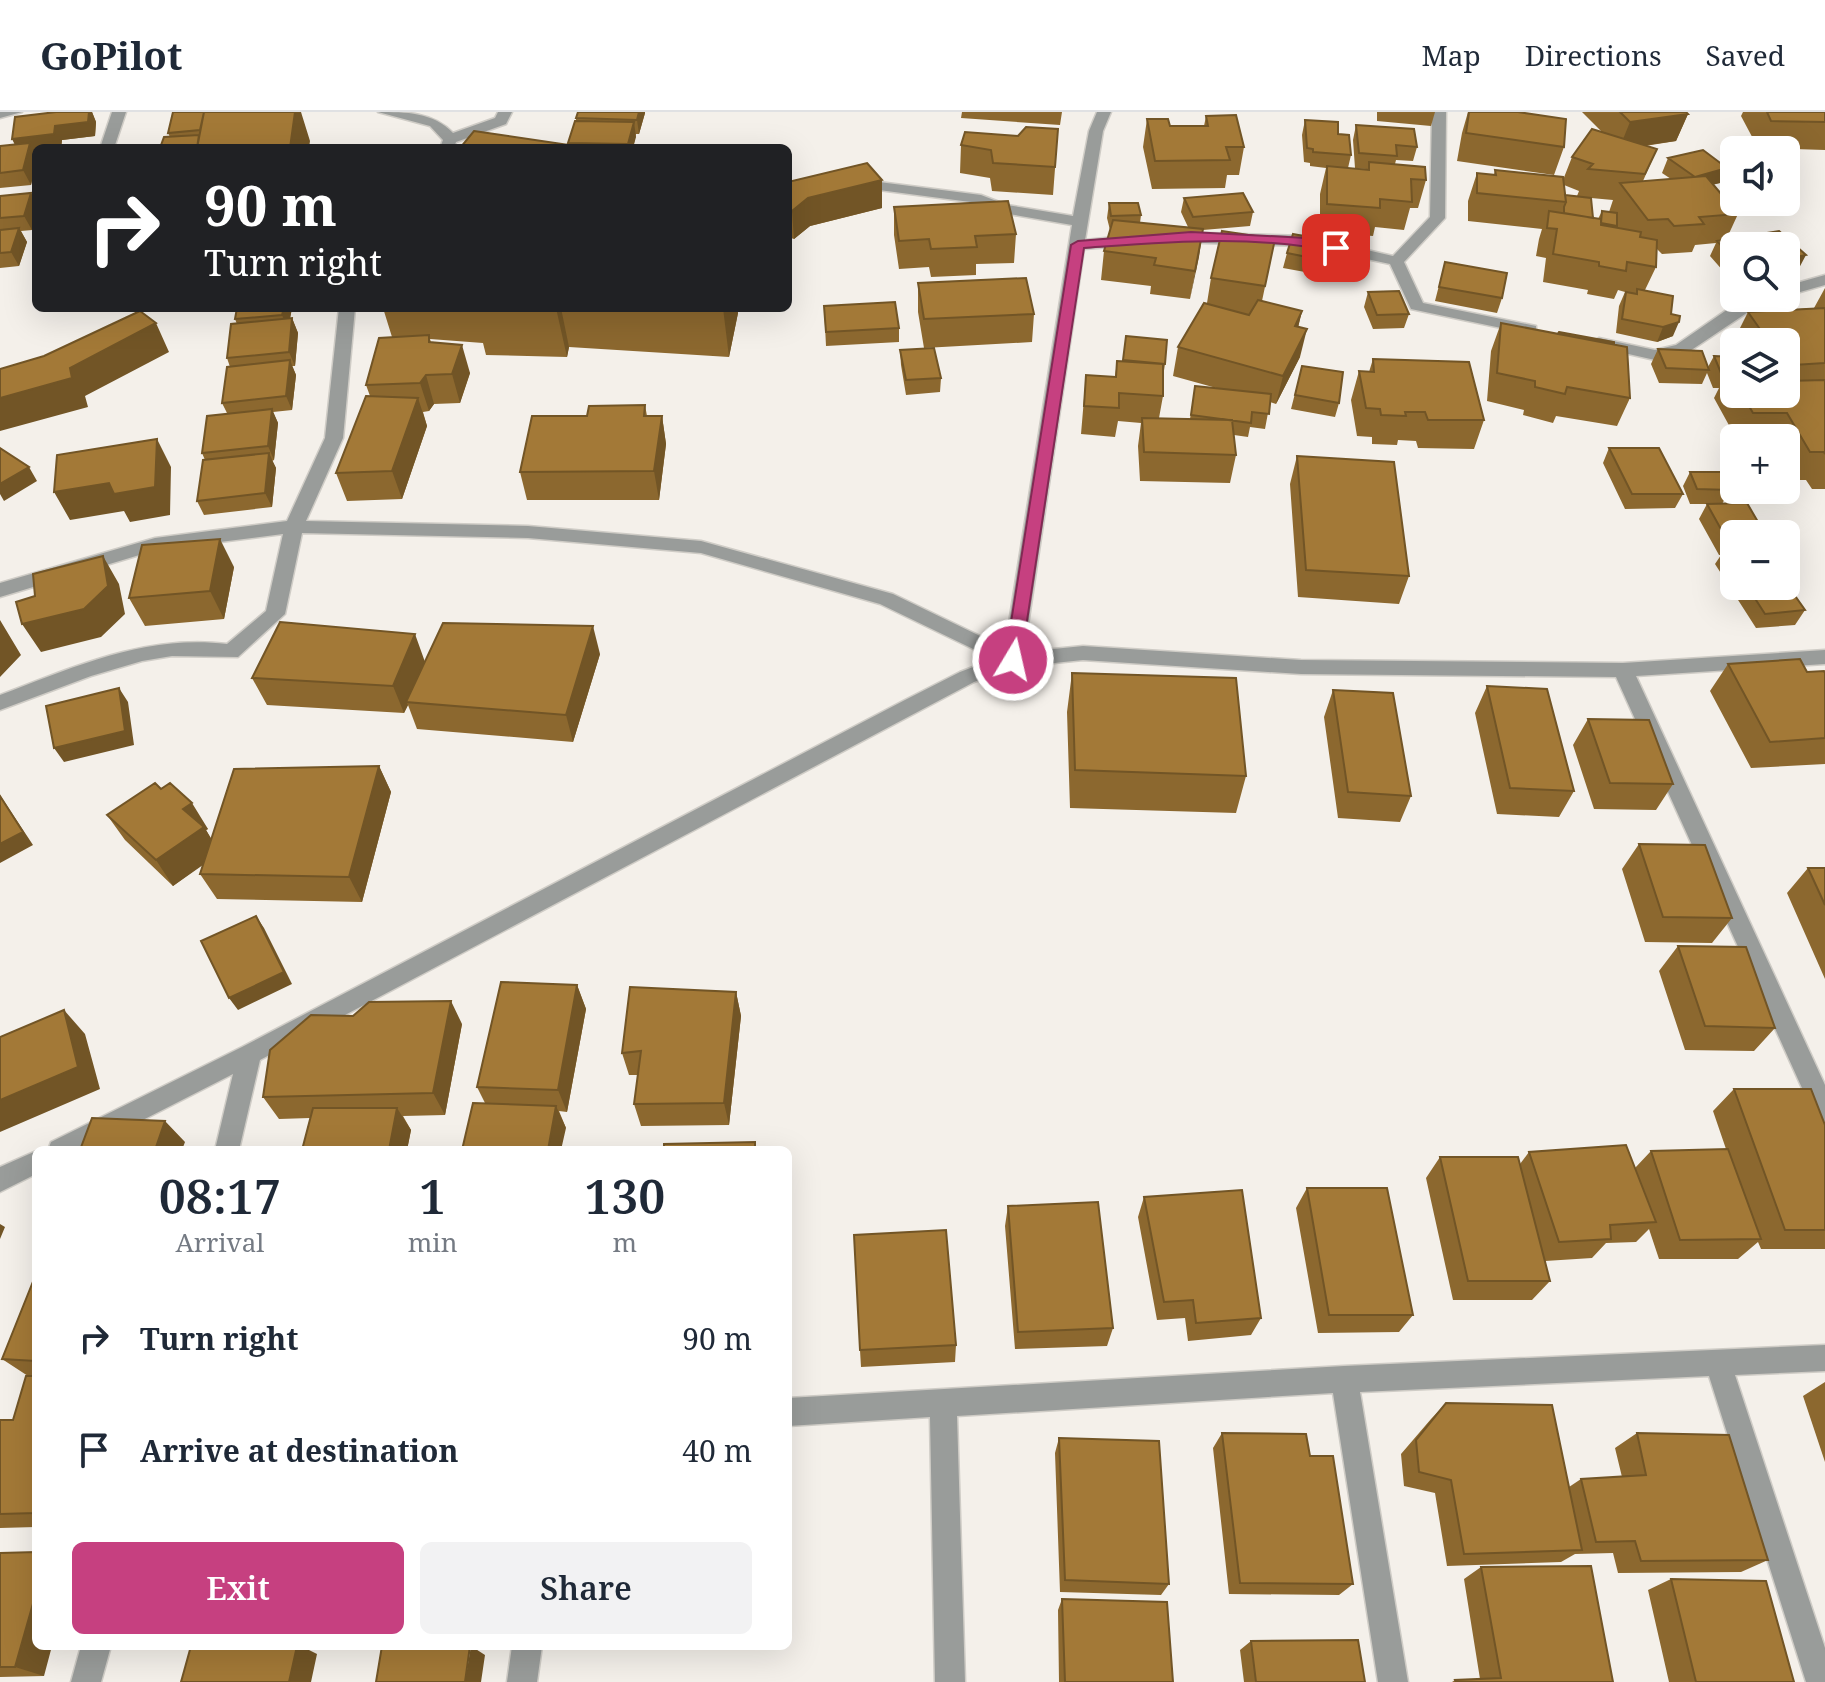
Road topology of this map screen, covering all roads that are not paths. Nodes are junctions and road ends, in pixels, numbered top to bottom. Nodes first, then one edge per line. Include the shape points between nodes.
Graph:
1 (15, 112) edge
2 (119, 112) edge
3 (385, 112) edge
4 (505, 112) edge
5 (1104, 112) edge
6 (1439, 112) edge
7 (0, 114) edge
8 (108, 144) edge
9 (448, 144) edge
10 (836, 193) edge
11 (1080, 222) junction
12 (1078, 245) junction
13 (1396, 261) junction
14 (1825, 280) edge
15 (1800, 287) edge
16 (347, 312) edge
17 (1734, 312) edge
18 (1540, 331) edge
19 (1587, 340) edge
20 (294, 527) junction
21 (0, 590) edge
22 (1825, 657) edge
23 (1013, 660) junction
24 (1623, 670) junction
25 (0, 703) edge
26 (250, 1054) junction
27 (1825, 1111) edge
28 (68, 1146) edge
29 (228, 1146) edge
30 (32, 1164) edge
31 (0, 1180) edge
32 (1825, 1358) edge
33 (1717, 1361) junction
34 (1344, 1379) junction
35 (943, 1401) junction
36 (792, 1412) edge
37 (95, 1650) edge
38 (526, 1650) edge
39 (86, 1682) edge
40 (522, 1682) edge
41 (950, 1682) edge
42 (1393, 1682) edge
43 (1821, 1682) edge

1 - 7 street
2 - 8 street
3 - 9 street via 435,123
4 - 9 street via 501,121
5 - 11 street
6 - 13 street via 1437,218
10 - 11 street via 879,186 981,199 1003,209
11 - 12 street
12 - 13 street via 1191,236 1306,241
12 - 23 street
13 - 18 street via 1417,306
14 - 15 street
16 - 20 street via 334,438
17 - 19 street via 1681,349 1655,355
20 - 21 street via 155,544
20 - 23 street via 528,532 701,547 886,599
20 - 25 street via 275,614 231,652 202,646 140,652
22 - 24 street
23 - 24 street via 1083,653 1301,667
23 - 26 street via 912,705
24 - 27 street
26 - 28 street
26 - 29 street
30 - 31 street
32 - 33 street
33 - 34 street
33 - 43 street
34 - 35 street
34 - 42 street
35 - 36 street
35 - 41 street
37 - 39 street
38 - 40 street

